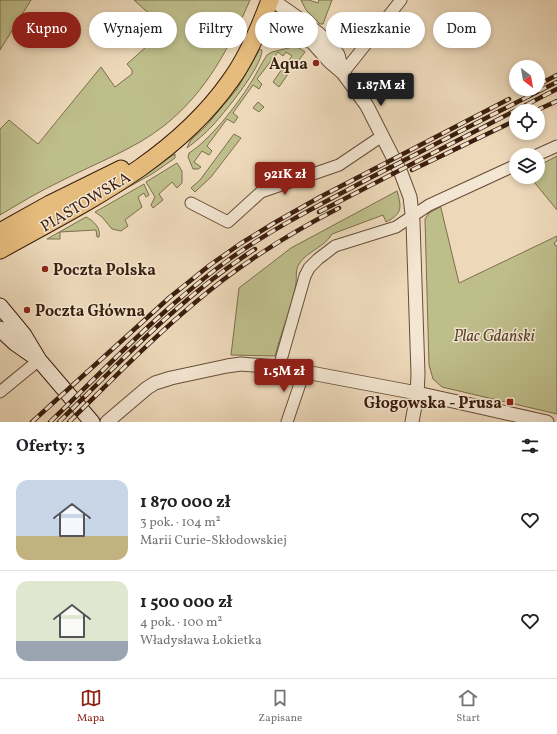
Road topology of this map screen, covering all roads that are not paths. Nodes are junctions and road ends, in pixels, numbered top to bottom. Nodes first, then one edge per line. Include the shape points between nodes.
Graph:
1 (271, 0) edge
2 (401, 0) edge
3 (266, 12) edge
4 (255, 35) edge
5 (317, 48) edge
6 (343, 73) junction
7 (382, 136) junction
8 (557, 146) edge
9 (168, 147) junction
10 (545, 151) edge
11 (509, 167) edge
12 (191, 203) dead end
13 (413, 216) junction
14 (0, 232) edge
15 (0, 250) edge
16 (0, 306) edge
17 (0, 328) edge
18 (39, 360) junction
19 (279, 367) junction
20 (304, 372) junction
21 (0, 392) edge
22 (417, 393) junction
23 (92, 422) edge
24 (107, 422) edge
25 (286, 422) edge
26 (412, 422) edge
27 (547, 422) edge

1 - 3 main road, PIASTOWSKA
1 - 6 street via 325,40 337,54
2 - 6 street
4 - 9 main road, PIASTOWSKA via 230,81 202,116
5 - 6 street
6 - 7 street via 366,106
7 - 12 street via 339,165 261,192 228,222
7 - 13 street via 406,185
8 - 10 street
9 - 14 main road, PIASTOWSKA via 56,200
9 - 15 main road, PIASTOWSKA via 103,191
11 - 13 street via 434,202
13 - 19 street via 392,228 334,247 310,267 303,280
13 - 22 street
16 - 18 main road via 24,335
17 - 18 main road via 15,343
18 - 21 street
18 - 23 main road
19 - 20 street
19 - 24 street via 234,364 164,380 147,388
20 - 22 street
20 - 25 street
22 - 26 street
22 - 27 street

